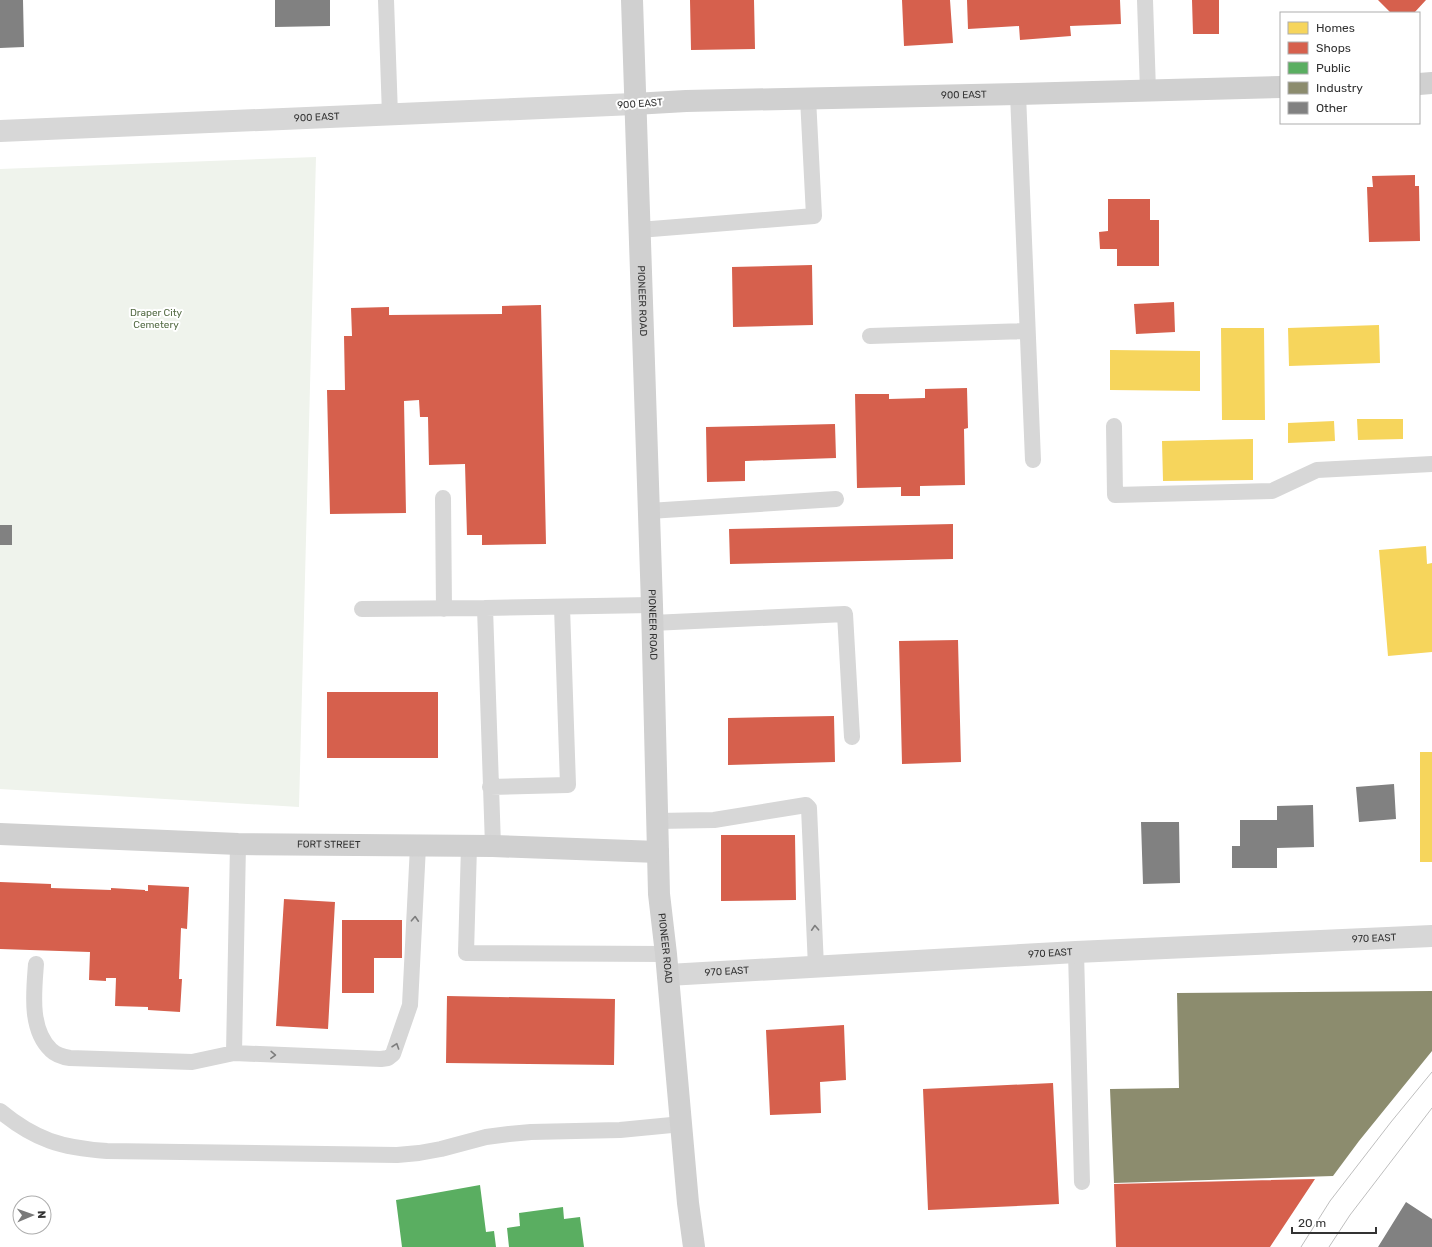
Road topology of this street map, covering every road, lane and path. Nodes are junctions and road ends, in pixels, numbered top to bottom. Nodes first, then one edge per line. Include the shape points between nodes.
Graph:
1 (386, 0) edge
2 (401, 0) edge
3 (632, 0) edge
4 (1145, 0) edge
5 (1432, 83) edge
6 (1420, 84) edge
7 (1280, 87) edge
8 (1148, 91) junction
9 (1018, 94) junction
10 (808, 98) junction
11 (634, 104) junction
12 (390, 115) junction
13 (0, 131) edge
14 (639, 230) junction
15 (1027, 331) junction
16 (870, 336) dead end
17 (1114, 426) dead end
18 (1033, 460) dead end
19 (1432, 464) edge
20 (443, 498) dead end
21 (836, 499) dead end
22 (649, 511) junction
23 (562, 607) junction
24 (485, 608) junction
25 (362, 609) dead end
26 (444, 609) junction
27 (652, 614) junction
28 (852, 737) dead end
29 (490, 787) junction
30 (657, 821) junction
31 (0, 834) edge
32 (238, 844) junction
33 (418, 846) junction
34 (469, 846) junction
35 (493, 846) junction
36 (658, 852) junction
37 (1432, 936) edge
38 (1076, 952) junction
39 (36, 964) dead end
40 (667, 965) junction
41 (816, 967) junction
42 (234, 1054) junction
43 (0, 1111) edge
44 (682, 1124) junction
45 (1082, 1182) dead end
46 (694, 1247) edge

1 - 2 lane
1 - 12 lane
3 - 11 street, PIONEER ROAD
4 - 8 lane
5 - 6 street
7 - 8 street, 900 EAST
8 - 9 street, 900 EAST
9 - 10 street, 900 EAST
9 - 15 lane
10 - 11 street, 900 EAST
10 - 14 lane via 814,216
11 - 12 street, 900 EAST
11 - 14 street, PIONEER ROAD
12 - 13 street, 900 EAST
14 - 22 street, PIONEER ROAD
15 - 16 lane
15 - 18 lane
17 - 19 lane via 1115,495 1272,491 1317,470
20 - 26 lane
21 - 22 lane
22 - 27 street, PIONEER ROAD
23 - 24 lane
23 - 27 lane
23 - 29 lane via 568,785
24 - 26 lane
24 - 29 lane
25 - 26 lane
27 - 28 lane via 846,614
27 - 30 street, PIONEER ROAD
29 - 35 lane
30 - 36 street, PIONEER ROAD
41 -> 30 lane via 809,808 806,805 714,820
31 - 32 street, FORT STREET
32 - 33 street, FORT STREET
32 - 42 lane
33 - 34 street, FORT STREET
42 -> 33 lane via 381,1059 393,1054 410,1005
34 - 35 street, FORT STREET
34 - 40 lane via 466,953
35 - 36 street, FORT STREET
36 - 40 street, PIONEER ROAD via 659,894
37 - 38 street, 970 EAST
38 - 41 street, 970 EAST
38 - 45 lane
39 - 42 lane via 33,1006 36,1022 50,1050 59,1056 192,1062
40 - 41 street, 970 EAST
40 - 44 street, PIONEER ROAD
43 - 44 lane via 30,1132 52,1142 107,1151 397,1155 509,1134 620,1130
44 - 46 street, PIONEER ROAD

